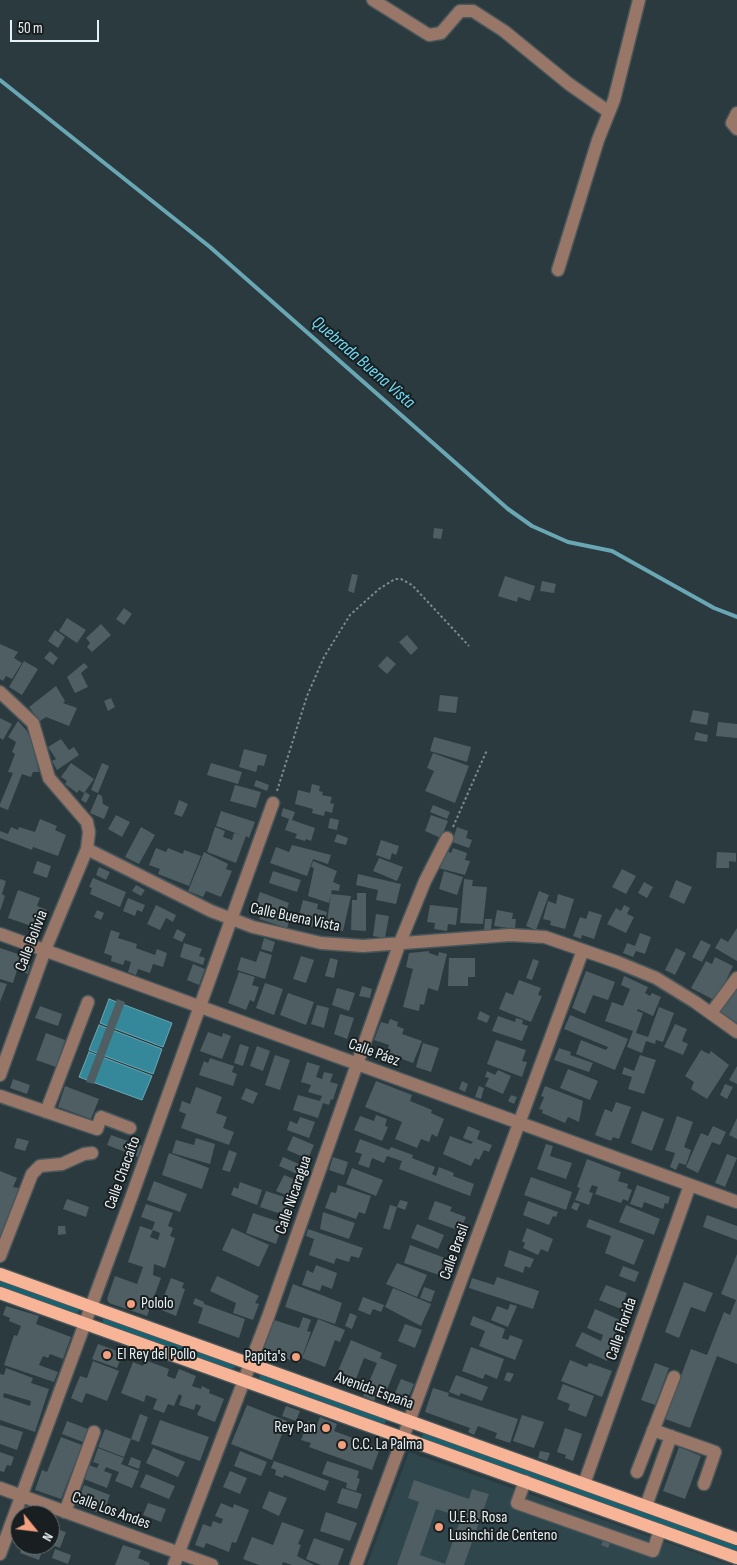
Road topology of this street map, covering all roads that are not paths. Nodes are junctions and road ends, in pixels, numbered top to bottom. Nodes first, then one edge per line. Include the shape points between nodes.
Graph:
1 (373, 0) edge
2 (639, 0) edge
3 (609, 112) junction
4 (737, 113) edge
5 (737, 129) edge
6 (558, 270) dead end
7 (0, 692) edge
8 (273, 803) road end
9 (448, 838) road end
10 (87, 849) junction
11 (232, 920) junction
12 (0, 934) edge
13 (399, 945) junction
14 (45, 950) junction
15 (583, 950) junction
16 (737, 978) edge
17 (88, 1002) dead end
18 (200, 1007) junction
19 (711, 1013) junction
20 (737, 1032) edge
21 (357, 1064) junction
22 (0, 1075) edge
23 (0, 1096) edge
24 (46, 1112) junction
25 (520, 1122) junction
26 (130, 1128) dead end
27 (92, 1153) dead end
28 (690, 1185) junction
29 (737, 1202) edge
30 (0, 1256) edge
31 (0, 1274) edge
32 (0, 1293) edge
33 (91, 1306) junction
34 (85, 1323) junction
35 (250, 1364) junction
36 (674, 1376) dead end
37 (244, 1380) junction
38 (410, 1421) junction
39 (653, 1430) junction
40 (94, 1432) dead end
41 (671, 1436) junction
42 (404, 1438) junction
43 (638, 1472) dead end
44 (525, 1481) junction
45 (584, 1484) junction
46 (704, 1484) dead end
47 (0, 1488) edge
48 (21, 1496) junction
49 (646, 1506) junction
50 (64, 1512) junction
51 (660, 1530) junction
52 (737, 1539) edge
53 (0, 1554) edge
54 (737, 1558) edge
55 (176, 1559) edge
56 (212, 1565) edge
57 (356, 1565) edge

1 - 3 street via 429,35 441,33 460,11 473,11
2 - 3 street
3 - 6 street
4 - 5 street via 732,123
7 - 10 street via 33,724 49,778 87,822
8 - 11 street, Calle Chacaíto
9 - 13 street, Calle Nicaragua via 425,881
10 - 11 street, Calle Buena Vista
10 - 14 street, Calle Bolivia
11 - 13 street, Calle Buena Vista via 321,943
11 - 18 street, Calle Chacaíto
12 - 14 street, Calle Páez
13 - 15 street, Calle Buena Vista via 529,935
13 - 21 street, Calle Nicaragua
14 - 18 street, Calle Páez
14 - 22 street, Calle Bolivia
15 - 19 street, Calle Buena Vista via 648,974
15 - 25 street, Calle Brasil
16 - 19 street
17 - 24 street
18 - 21 street, Calle Páez
18 - 33 street, Calle Chacaíto
19 - 20 street, Calle Buena Vista
21 - 25 street, Calle Páez
21 - 35 street, Calle Nicaragua
23 - 24 street
24 - 26 street via 97,1129 101,1117
25 - 28 street, Calle Páez
25 - 38 street, Calle Brasil
27 - 30 street via 62,1164 40,1166 32,1174
28 - 29 street, Calle Páez
28 - 45 street, Calle Florida
31 - 33 main road, Avenida España
32 - 34 main road, Avenida España
33 - 34 street, Calle Chacaíto
33 - 35 main road, Avenida España
34 - 37 main road, Avenida España
34 - 48 street, Calle Chacaíto
35 - 37 street, Calle Nicaragua
35 - 38 main road, Avenida España
36 - 39 street
37 - 42 main road, Avenida España
37 - 55 street, Calle Nicaragua
38 - 42 street, Calle Brasil
38 - 45 main road, Avenida España
39 - 41 street
39 - 43 street
40 - 50 street
41 - 46 street via 715,1452
41 - 49 street
42 - 44 main road, Avenida España
42 - 57 street, Calle Brasil
44 - 51 main road, Avenida España
44 - 51 street via 517,1503 526,1507 653,1551
45 - 49 main road, Avenida España
47 - 48 street, Calle Los Andes
48 - 50 street, Calle Los Andes
48 - 53 street, Calle Chacaíto
49 - 52 main road, Avenida España
50 - 55 street, Calle Los Andes
51 - 54 main road, Avenida España
55 - 56 street, Calle Los Andes

